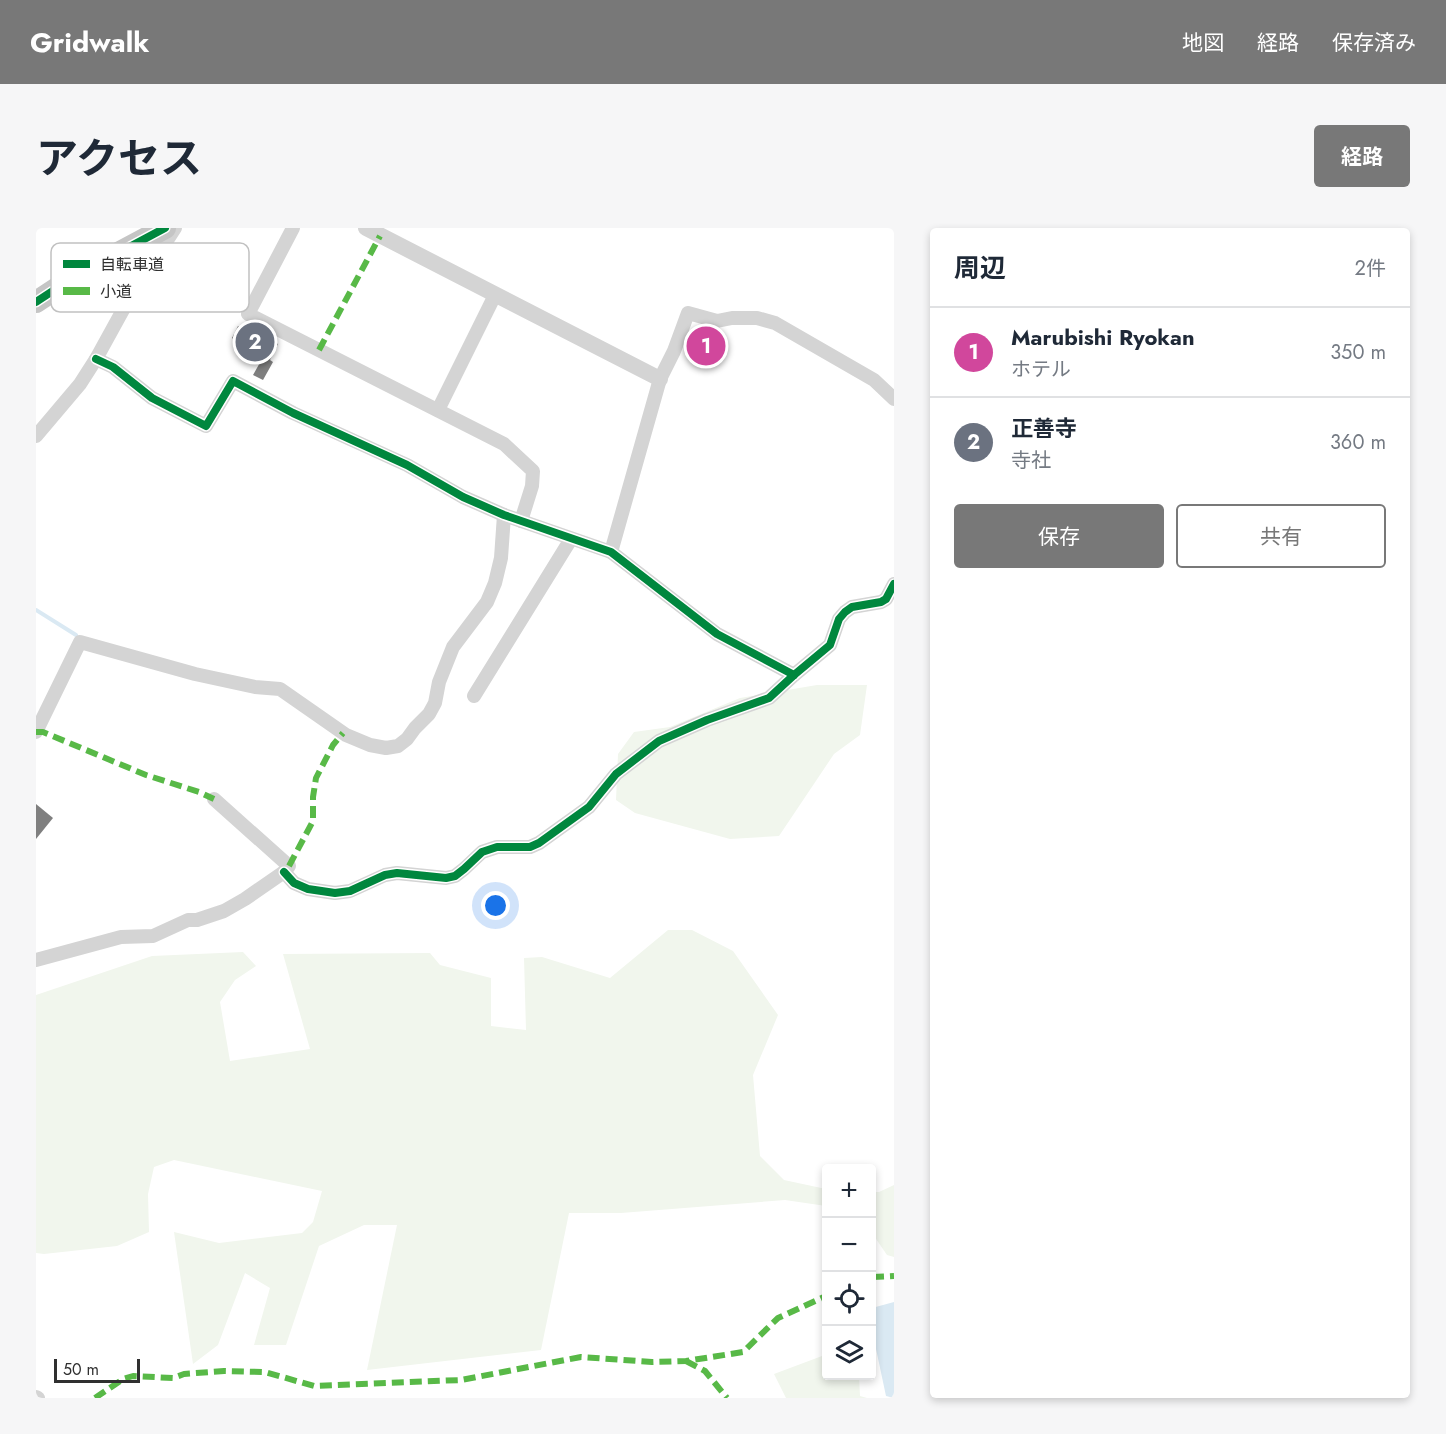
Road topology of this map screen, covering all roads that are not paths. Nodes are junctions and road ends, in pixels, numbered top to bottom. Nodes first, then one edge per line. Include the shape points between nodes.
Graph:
1 (165, 228) edge
2 (175, 228) edge
3 (294, 228) edge
4 (366, 228) edge
5 (137, 243) edge
6 (165, 243) edge
7 (51, 292) edge
8 (495, 295) junction
9 (36, 302) edge
10 (122, 312) edge
11 (96, 359) junction
12 (660, 379) junction
13 (894, 399) edge
14 (438, 410) junction
15 (36, 436) edge
16 (504, 515) junction
17 (521, 521) junction
18 (571, 539) junction
19 (611, 552) junction
20 (894, 584) edge
21 (794, 675) junction
22 (474, 696) dead end
23 (36, 732) edge
24 (214, 800) dead end
25 (284, 872) junction
26 (36, 960) edge

1 - 5 highway
2 - 6 street
3 - 14 street via 248,314
4 - 8 street
7 - 9 highway
8 - 12 street
8 - 14 street
10 - 11 street
11 - 15 street
11 - 16 street via 113,367 152,398 206,426 233,381
12 - 13 street via 688,313 717,321 758,318 775,323 874,380
12 - 19 street
14 - 17 street via 504,444 533,471
16 - 17 street
16 - 23 street via 501,558 487,602 453,647 429,714 408,740 398,746 370,745 346,735 280,690 195,674 80,642
17 - 18 street
18 - 19 street
18 - 22 street
19 - 21 street via 717,634
20 - 21 street via 882,602 852,607 845,612 830,645
21 - 25 street via 769,698 659,741 616,774 589,807 539,843 482,852 455,876 397,873 335,893 308,889 294,883
24 - 25 street via 289,866
25 - 26 street via 224,911 188,920 158,935 121,937

